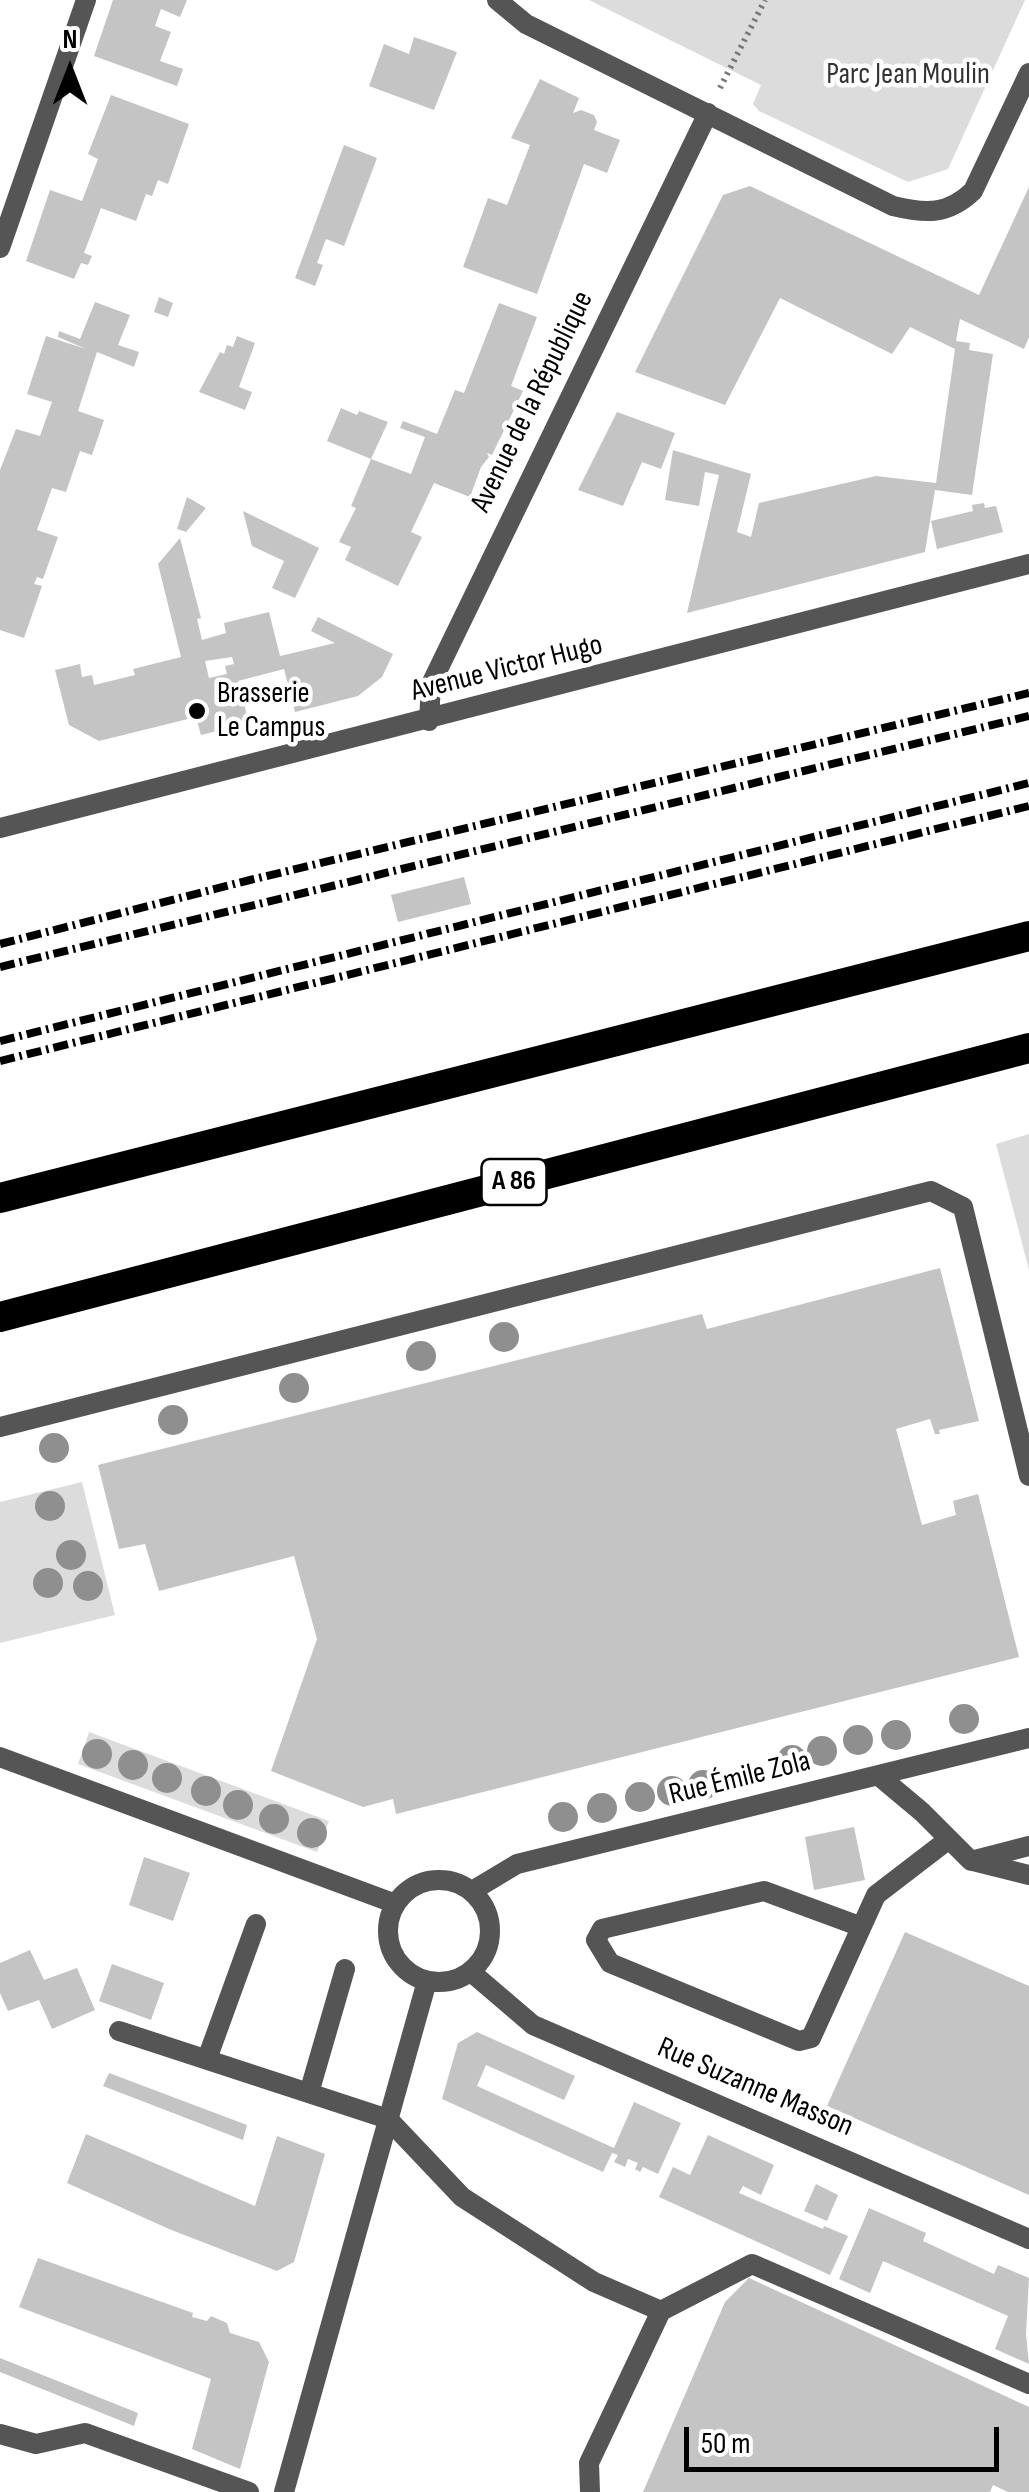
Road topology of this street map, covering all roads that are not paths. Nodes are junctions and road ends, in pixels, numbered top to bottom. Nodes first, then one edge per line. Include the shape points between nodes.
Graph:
1 (86, 0) edge
2 (497, 0) edge
3 (1029, 73) edge
4 (708, 113) junction
5 (0, 248) edge
6 (1029, 564) edge
7 (429, 721) junction
8 (0, 828) edge
9 (1029, 936) edge
10 (1029, 1048) edge
11 (0, 1198) edge
12 (0, 1317) edge
13 (0, 1426) edge
14 (1029, 1476) edge
15 (1029, 1738) edge
16 (0, 1757) edge
17 (879, 1776) junction
18 (949, 1839) junction
19 (1029, 1846) edge
20 (971, 1861) junction
21 (1029, 1875) edge
22 (472, 1892) junction
23 (396, 1904) junction
24 (256, 1924) dead end
25 (860, 1926) junction
26 (344, 1969) dead end
27 (471, 1972) junction
28 (427, 1981) junction
29 (119, 2031) dead end
30 (206, 2060) junction
31 (310, 2093) junction
32 (388, 2119) junction
33 (1029, 2239) edge
34 (662, 2311) junction
35 (1029, 2384) edge
36 (0, 2434) edge
37 (249, 2492) edge
38 (284, 2492) edge
39 (590, 2492) edge

1 - 5 street
2 - 4 street via 526,24
3 - 4 street via 974,191 939,212 893,206
4 - 7 street, Avenue de la République via 431,684
6 - 7 street, Avenue Victor Hugo
7 - 8 street, Avenue Victor Hugo
9 - 11 highway
10 - 12 highway, A 86
13 - 14 street via 932,1190 963,1208
15 - 17 street, Rue Émile Zola
16 - 23 street
17 - 18 street
17 - 22 street, Rue Émile Zola via 516,1864
18 - 20 street
18 - 25 street via 876,1895
19 - 20 street
20 - 21 street
22 - 23 street via 457,1882 422,1882
22 - 27 street via 491,1932
23 - 28 street via 389,1919 392,1950 412,1975
24 - 30 street
25 - 25 street via 816,2031 800,2040 610,1963 596,1940 602,1928 764,1892
26 - 31 street
27 - 28 street
27 - 33 street, Rue Suzanne Masson via 533,2025
28 - 32 street
29 - 30 street
30 - 31 street
31 - 32 street
32 - 34 street via 462,2198 594,2282
32 - 38 street
34 - 35 street via 752,2264
34 - 39 street via 588,2464
36 - 37 street via 36,2444 85,2433

